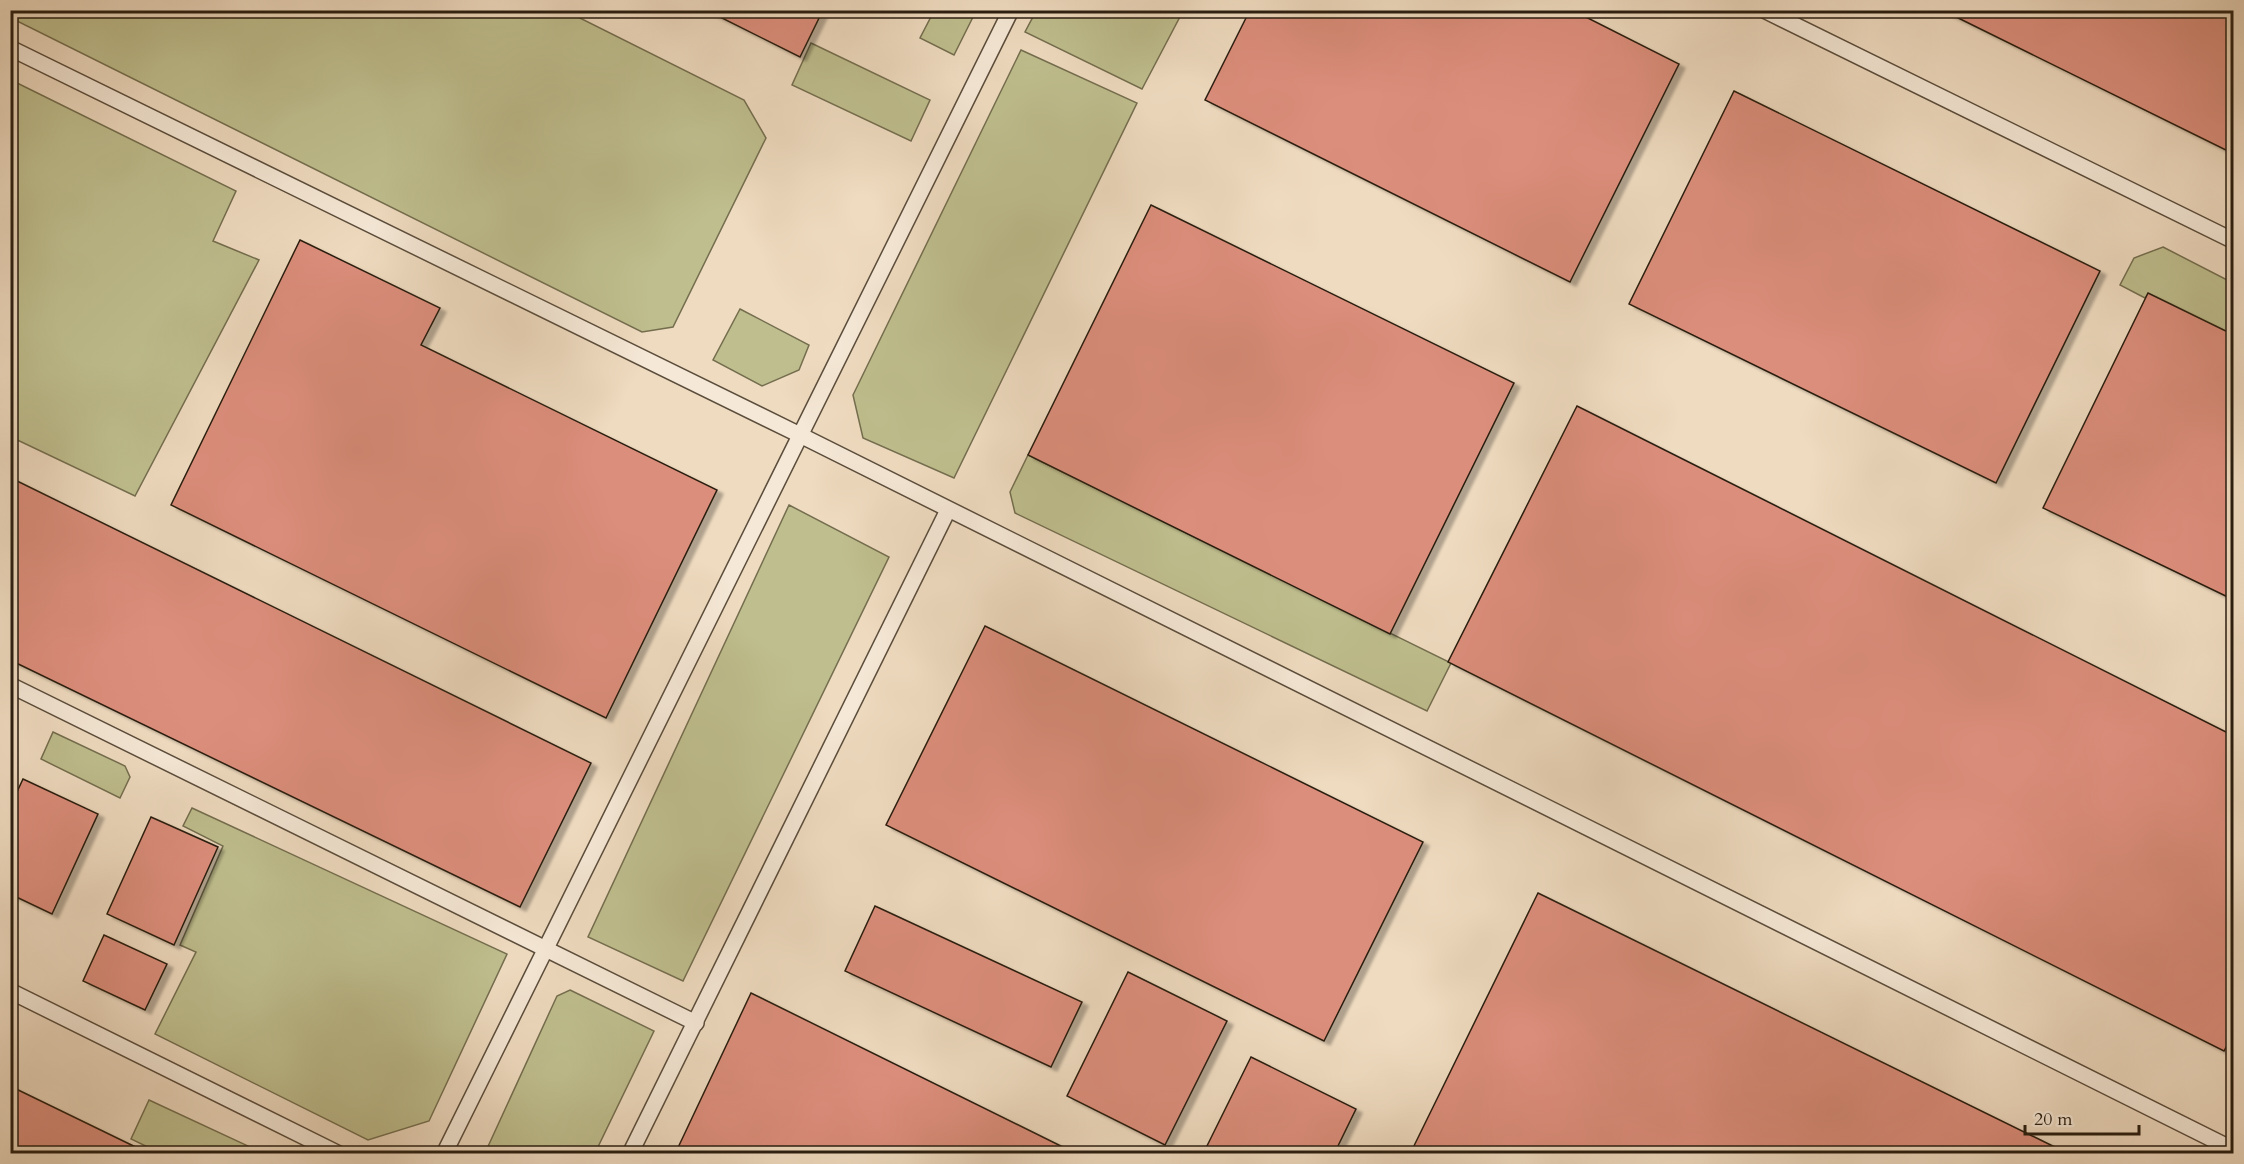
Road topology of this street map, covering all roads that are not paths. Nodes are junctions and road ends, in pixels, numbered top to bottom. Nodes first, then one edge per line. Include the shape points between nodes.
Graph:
1 (1011, 10) edge
2 (1764, 10) edge
3 (10, 48) edge
4 (2234, 241) edge
5 (800, 435) junction
6 (948, 510) junction
7 (10, 685) edge
8 (547, 949) junction
9 (10, 991) edge
10 (696, 1023) junction
11 (2234, 1150) edge
12 (339, 1154) edge
13 (444, 1154) edge
14 (630, 1154) edge

1 - 5 lane
2 - 4 lane
3 - 5 lane
5 - 6 lane
5 - 8 lane
6 - 10 lane
6 - 11 lane
7 - 8 lane
8 - 10 lane
8 - 13 lane
9 - 12 lane
10 - 14 lane

